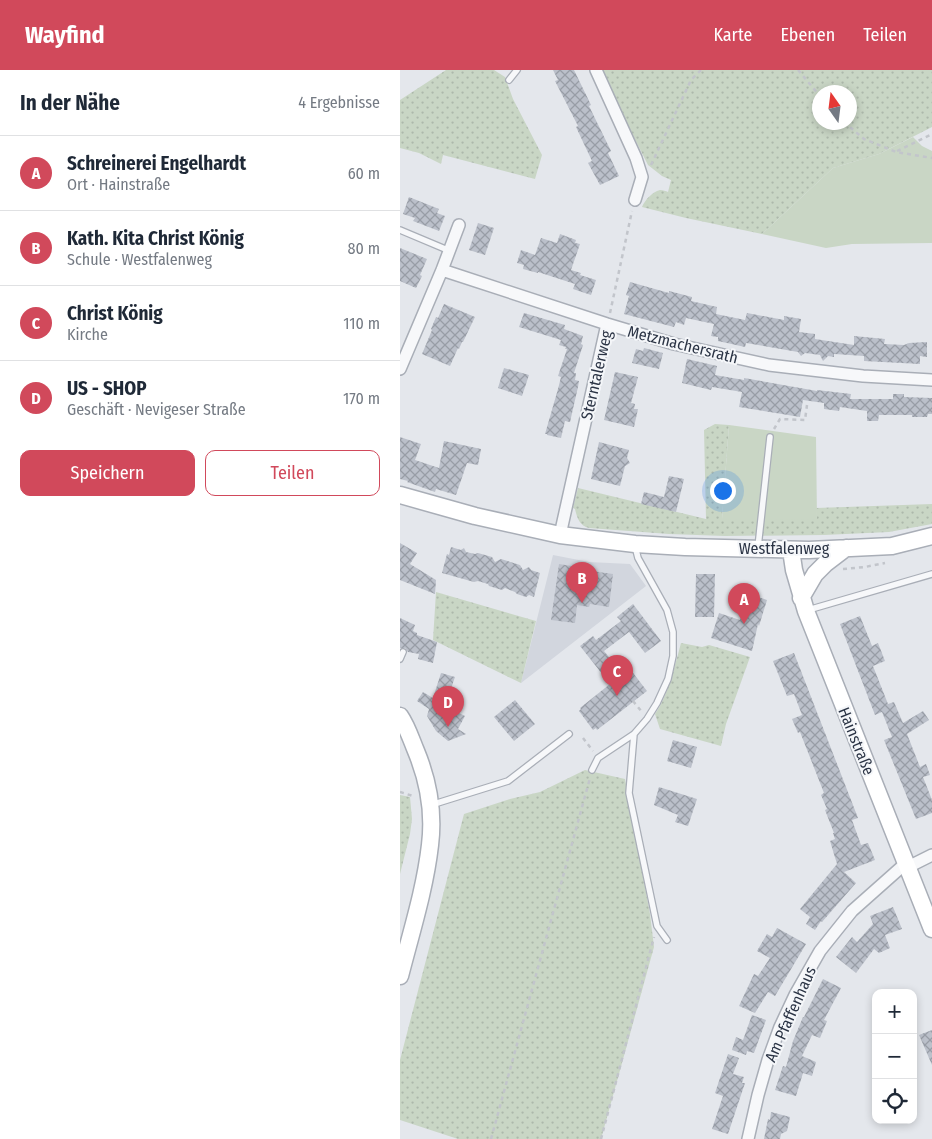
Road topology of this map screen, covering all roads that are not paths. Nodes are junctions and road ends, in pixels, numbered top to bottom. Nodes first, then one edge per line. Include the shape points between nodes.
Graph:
1 (517, 70) edge
2 (596, 70) edge
3 (509, 80) dead end
4 (635, 200) dead end
5 (459, 225) dead end
6 (400, 230) edge
7 (450, 251) junction
8 (442, 270) junction
9 (607, 324) junction
10 (400, 369) edge
11 (932, 380) edge
12 (770, 437) road end
13 (400, 495) edge
14 (560, 535) junction
15 (932, 536) edge
16 (635, 544) junction
17 (846, 548) junction
18 (758, 549) junction
19 (791, 550) junction
20 (932, 574) edge
21 (804, 604) junction
22 (404, 652) dead end
23 (400, 659) edge
24 (400, 716) edge
25 (570, 734) dead end
26 (634, 734) junction
27 (592, 770) road end
28 (430, 805) junction
29 (932, 855) edge
30 (907, 865) junction
31 (932, 928) edge
32 (667, 940) dead end
33 (400, 976) edge
34 (748, 1139) edge

1 - 3 lane
2 - 4 street via 642,177
5 - 7 street
6 - 7 lane
7 - 8 street
8 - 9 street, Metzmachersrath
8 - 10 street
9 - 11 street, Metzmachersrath via 674,344 770,365
9 - 14 street, Sterntalerweg
12 - 18 lane
13 - 14 street, Westfalenweg
14 - 16 street, Westfalenweg
15 - 17 street, Westfalenweg via 892,546
16 - 18 street, Westfalenweg
16 - 26 lane via 638,558 667,610 673,632 673,656 668,679 657,704
17 - 19 street, Westfalenweg
17 - 21 street via 816,574
18 - 19 street, Westfalenweg
19 - 21 street, Hainstraße
20 - 21 lane
21 - 30 street, Hainstraße
22 - 23 lane
24 - 28 street via 419,757
25 - 28 lane via 508,781
26 - 27 lane via 598,758
26 - 32 lane via 629,793 657,926
28 - 33 street via 431,844
29 - 30 street, Am Pfaffenhaus
30 - 31 street, Hainstraße
30 - 34 street, Am Pfaffenhaus via 852,911 820,951 780,1027

